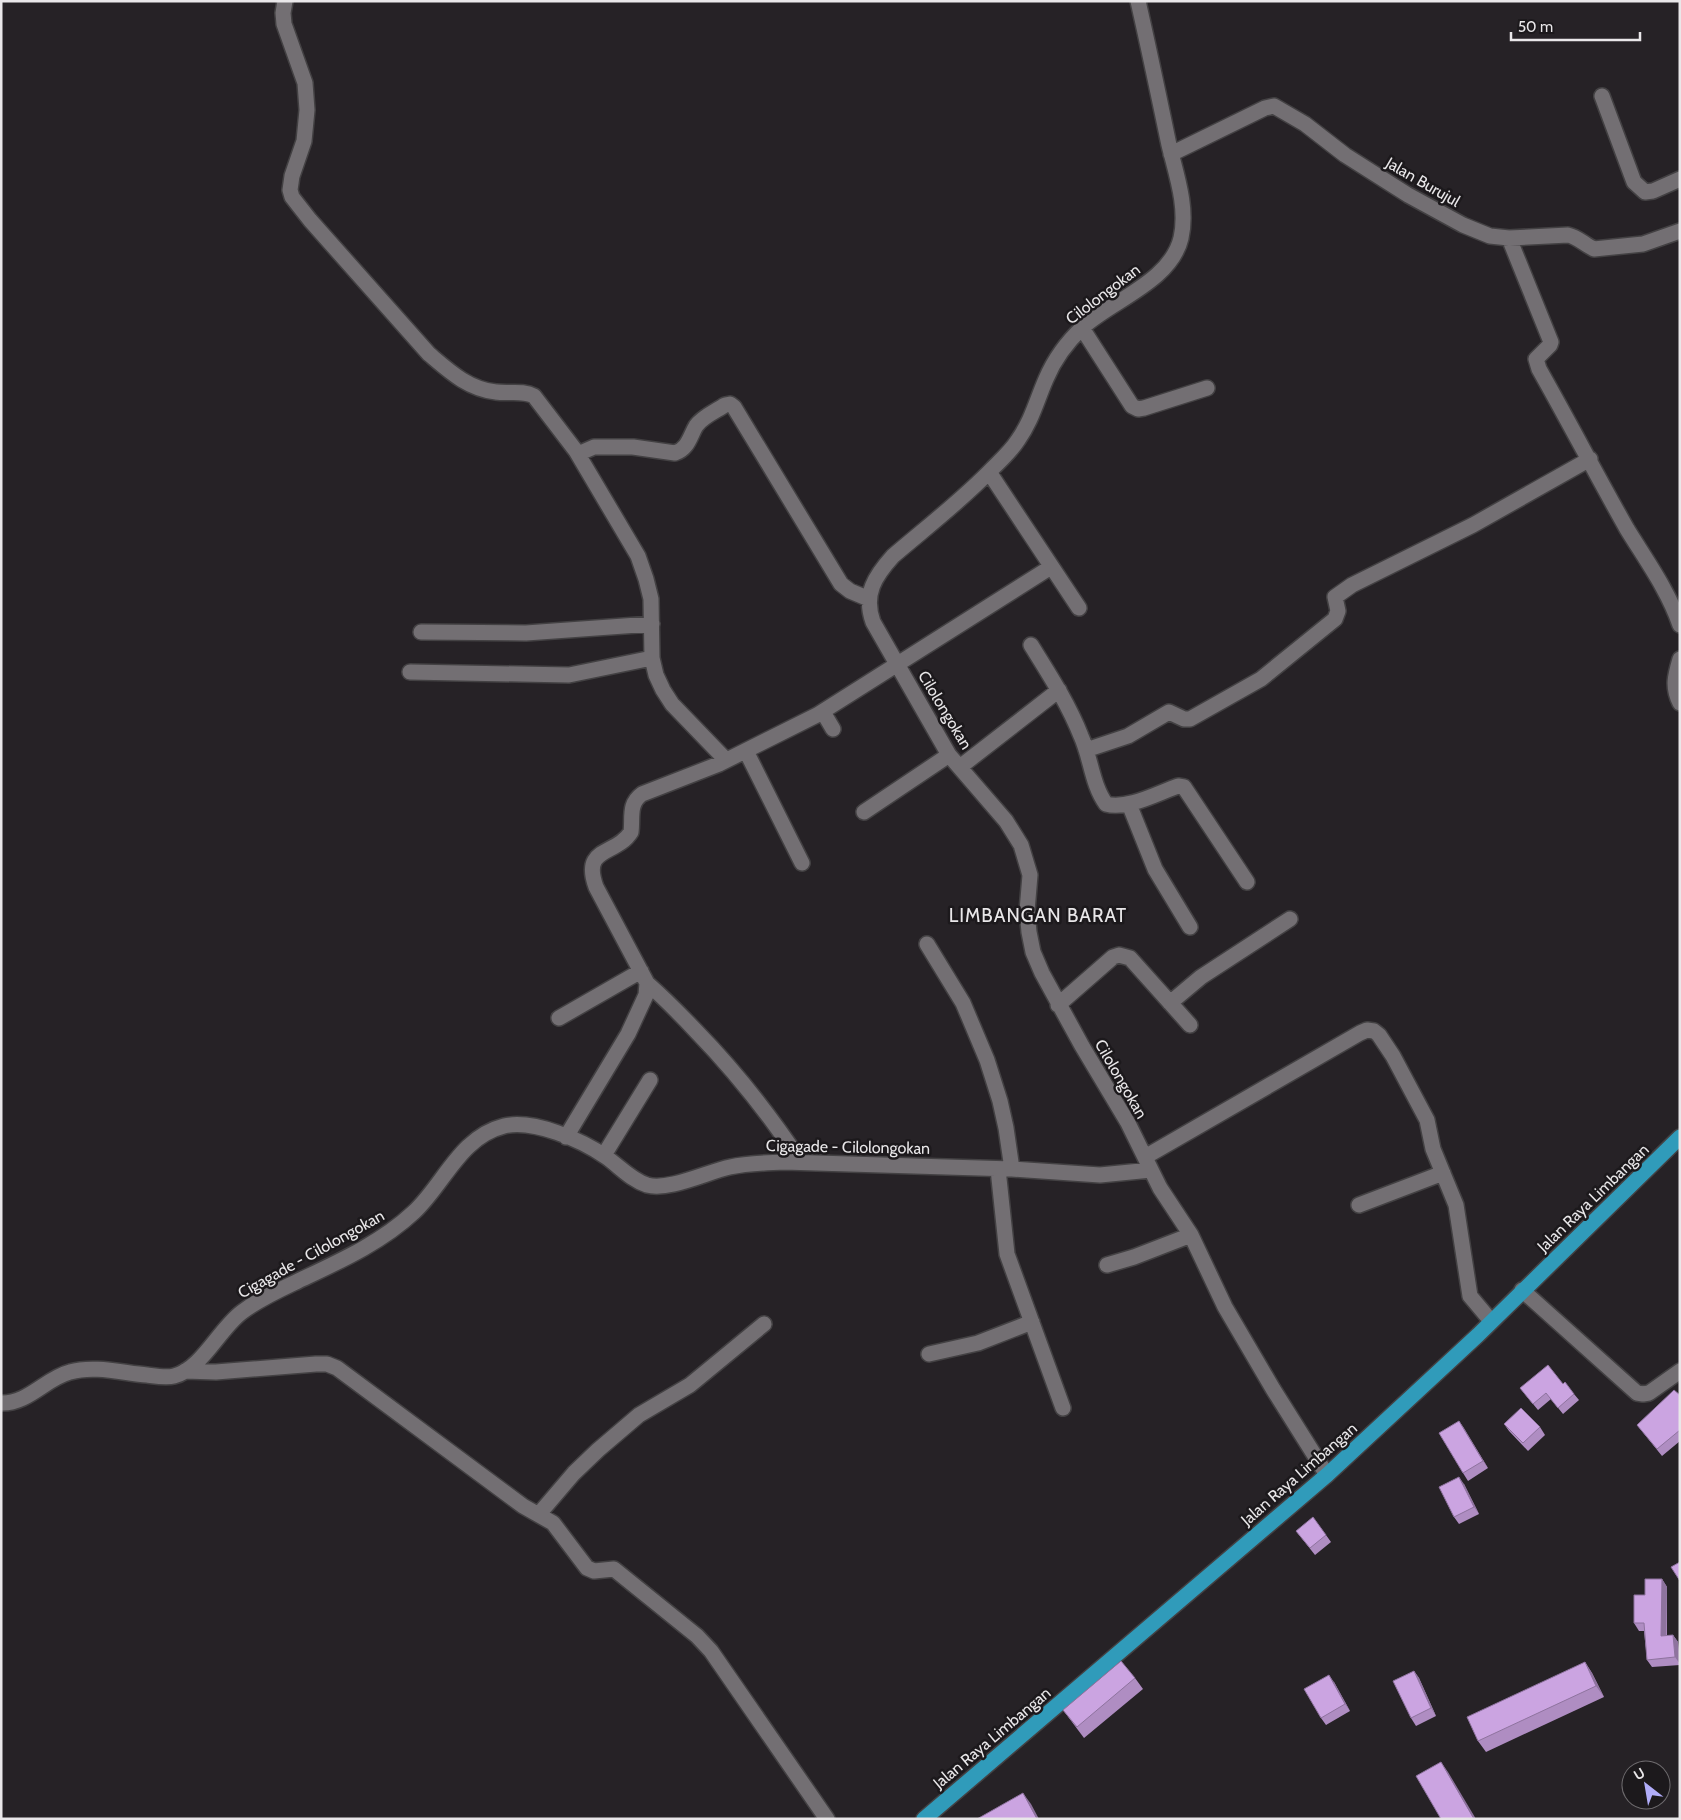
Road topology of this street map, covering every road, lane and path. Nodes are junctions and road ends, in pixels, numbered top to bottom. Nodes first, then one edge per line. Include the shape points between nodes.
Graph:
1 (285, 1) edge
2 (1138, 1) edge
3 (1602, 96) dead end
4 (1171, 154) junction
5 (1680, 179) edge
6 (1680, 232) edge
7 (1510, 238) junction
8 (1082, 328) junction
9 (1207, 388) dead end
10 (577, 452) junction
11 (1590, 459) junction
12 (989, 472) junction
13 (1051, 567) junction
14 (869, 599) junction
15 (1079, 608) dead end
16 (652, 624) junction
17 (1680, 625) edge
18 (421, 632) dead end
19 (1030, 645) dead end
20 (652, 658) junction
21 (1680, 661) edge
22 (897, 666) junction
23 (410, 672) dead end
24 (1059, 690) junction
25 (1680, 703) edge
26 (823, 712) junction
27 (833, 729) dead end
28 (1086, 750) junction
29 (746, 751) junction
30 (726, 760) junction
31 (954, 761) junction
32 (1129, 804) junction
33 (864, 812) dead end
34 (802, 862) dead end
35 (1247, 882) dead end
36 (1290, 919) dead end
37 (1190, 927) dead end
38 (926, 944) dead end
39 (644, 977) junction
40 (1170, 1003) junction
41 (1058, 1005) junction
42 (559, 1018) dead end
43 (1190, 1025) dead end
44 (650, 1080) dead end
45 (566, 1137) junction
46 (1680, 1137) edge
47 (604, 1155) junction
48 (801, 1162) junction
49 (1148, 1163) junction
50 (1005, 1169) junction
51 (1443, 1173) junction
52 (1359, 1205) dead end
53 (1191, 1235) junction
54 (1107, 1264) dead end
55 (1522, 1290) junction
56 (1491, 1321) junction
57 (1032, 1322) junction
58 (764, 1324) dead end
59 (928, 1354) dead end
60 (185, 1371) junction
61 (1680, 1371) edge
62 (1, 1403) edge
63 (1063, 1408) dead end
64 (1327, 1475) junction
65 (539, 1514) junction
66 (827, 1819) edge
67 (924, 1819) edge

1 - 10 street via 284,24 305,83 307,110 304,141 290,183 292,197 429,354 464,382 494,392 534,396
2 - 4 street, Cilolongokan
3 - 5 street via 1634,182 1645,192
4 - 7 street, Jalan Burujul via 1274,106 1408,195 1463,226 1490,236
4 - 8 street, Cilolongokan via 1183,226 1174,254 1159,273
6 - 7 street, Jalan Burujul via 1643,244 1594,249 1568,235
7 - 11 street via 1551,342 1538,357 1537,364
8 - 9 street via 1132,406 1138,409
8 - 12 street, Cilolongokan via 1054,362 1025,430
10 - 14 street via 598,447 633,447 676,453 684,449 698,423 730,404 841,584
10 - 16 street via 638,556 651,598
11 - 17 street via 1671,602
11 - 28 street via 1473,525 1352,585 1334,598 1338,611 1335,619 1254,683 1190,718 1184,719 1170,712 1128,736
12 - 13 street
12 - 14 street, Cilolongokan via 893,556 873,583
13 - 15 street
13 - 22 street
14 - 22 street, Cilolongokan via 872,622
16 - 18 street via 526,633
16 - 20 street
19 - 24 street
20 - 23 street via 569,675
20 - 30 street via 662,690 672,704
21 - 25 street via 1674,679
22 - 26 street
22 - 31 street, Cilolongokan
24 - 28 street
24 - 31 street
26 - 27 street
26 - 29 street
28 - 32 street via 1106,804
29 - 30 street
29 - 34 street
30 - 39 street via 637,797 631,811 628,836 592,862 596,887
31 - 33 street
31 - 41 street, Cilolongokan via 1006,821 1021,845 1030,875 1027,911 1033,952
32 - 35 street via 1178,786 1184,787
32 - 37 street via 1155,869
36 - 40 street via 1201,977
38 - 50 street via 963,1003 987,1060 1006,1128
39 - 42 street
39 - 45 street via 646,995 628,1034
39 - 48 street via 731,1067 774,1121
40 - 41 street via 1130,958 1119,955
40 - 43 street
41 - 49 street, Cilolongokan
44 - 47 street
45 - 47 street, Cigagade - Cilolongokan
45 - 60 street, Cigagade - Cilolongokan via 538,1127 516,1125 503,1126 472,1142 435,1190 396,1227 335,1264 258,1301 226,1326
46 - 55 highway, Jalan Raya Limbangan
47 - 48 street, Cigagade - Cilolongokan via 636,1180 656,1186 730,1167
48 - 50 street, Cigagade - Cilolongokan
49 - 50 street, Cigagade - Cilolongokan via 1100,1174
49 - 51 street via 1367,1030 1379,1035 1419,1104
49 - 53 street, Cilolongokan via 1160,1188
50 - 57 street via 1007,1254
51 - 52 street
51 - 56 street via 1460,1221 1470,1296
53 - 54 street
53 - 64 street, Cilolongokan via 1225,1307
55 - 56 highway, Jalan Raya Limbangan
55 - 61 street via 1637,1393 1649,1392
56 - 64 highway, Jalan Raya Limbangan
57 - 59 street via 978,1343
57 - 63 street
58 - 65 street via 690,1385 645,1411 598,1450
60 - 62 street via 173,1376 158,1376 102,1370 71,1371 18,1400
60 - 65 street via 216,1372 316,1364 337,1368 523,1506
64 - 67 highway, Jalan Raya Limbangan
65 - 66 street via 557,1529 587,1568 594,1571 614,1569 704,1644

